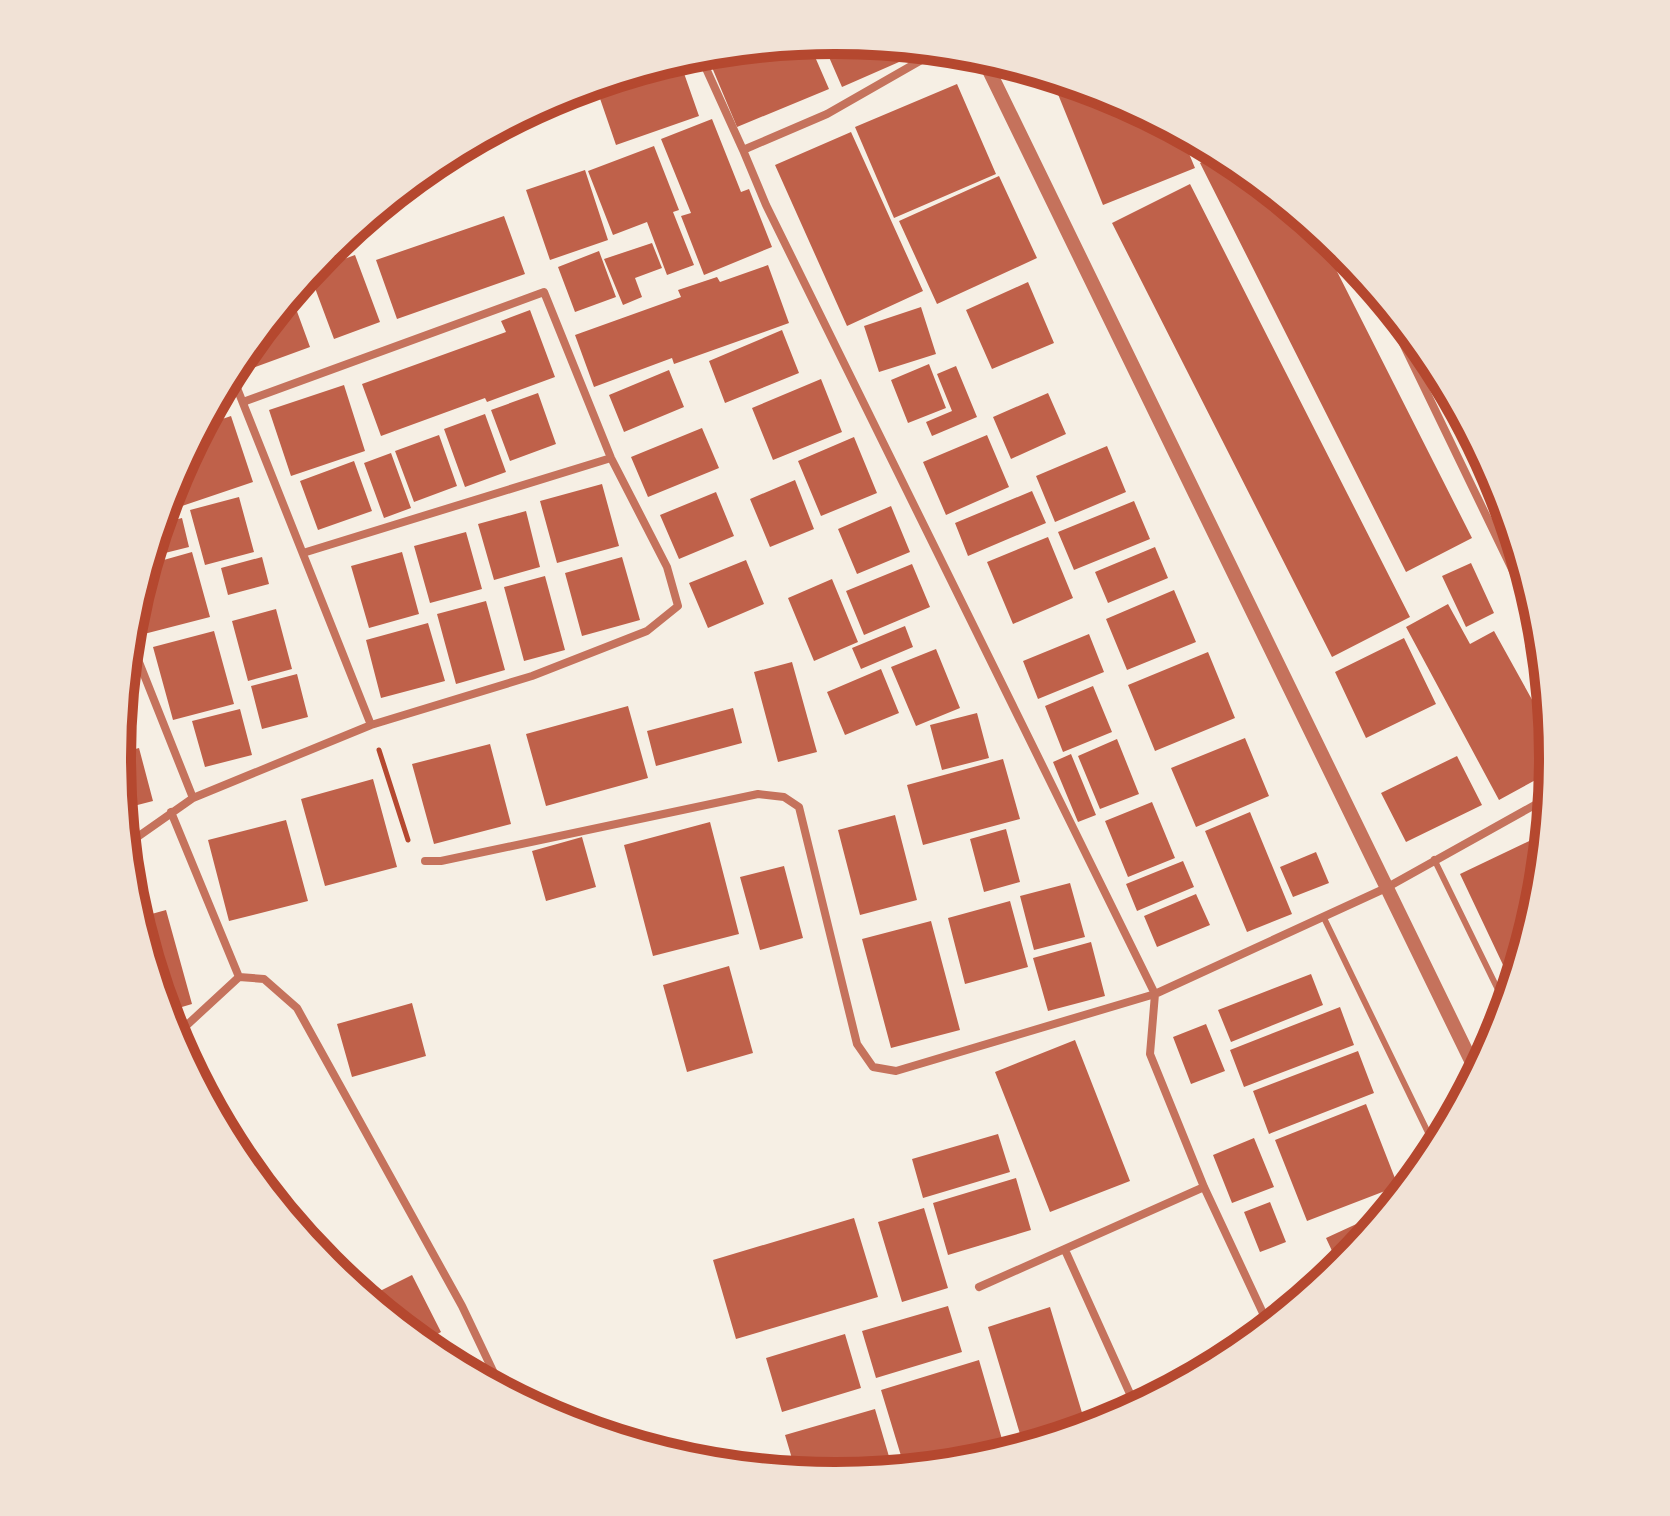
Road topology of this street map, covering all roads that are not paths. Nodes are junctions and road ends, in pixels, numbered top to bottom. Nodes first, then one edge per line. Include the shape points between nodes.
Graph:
1 (922, 60) edge
2 (705, 67) edge
3 (990, 72) edge
4 (743, 150) junction
5 (1401, 339) edge
6 (237, 387) edge
7 (243, 402) junction
8 (611, 458) junction
9 (303, 553) junction
10 (1514, 574) edge
11 (138, 660) edge
12 (371, 725) junction
13 (193, 798) junction
14 (1537, 803) edge
15 (171, 812) junction
16 (136, 838) edge
17 (1434, 859) junction
18 (425, 861) road end
19 (1386, 888) junction
20 (1324, 918) junction
21 (239, 977) junction
22 (1499, 992) edge
23 (1155, 994) junction
24 (185, 1027) edge
25 (1470, 1059) edge
26 (1429, 1135) edge
27 (1204, 1187) junction
28 (1065, 1250) junction
29 (979, 1287) dead end
30 (1265, 1317) edge
31 (494, 1374) edge
32 (1131, 1396) edge

1 - 4 street via 827,114
2 - 4 street
3 - 19 street
4 - 23 street
5 - 10 street
6 - 7 street
7 - 8 street via 544,292
7 - 9 street
8 - 9 street
8 - 12 street via 667,567 678,606 647,631 532,676
9 - 12 street
11 - 13 street
12 - 13 street
13 - 15 street
14 - 17 street
15 - 16 street
15 - 21 street
17 - 19 street
17 - 22 lane
18 - 23 street via 758,794 784,797 799,807 857,1044 873,1067 896,1071
19 - 20 street
19 - 25 street
20 - 23 street
20 - 26 lane
21 - 24 street
21 - 31 street via 264,979 297,1008
23 - 27 street via 1150,1054
27 - 28 street
27 - 30 street
28 - 29 street
28 - 32 street

